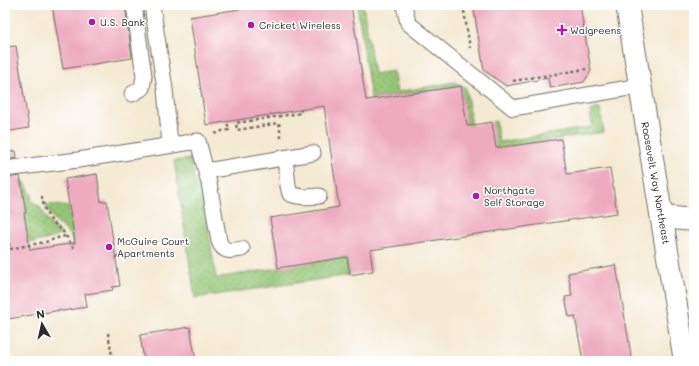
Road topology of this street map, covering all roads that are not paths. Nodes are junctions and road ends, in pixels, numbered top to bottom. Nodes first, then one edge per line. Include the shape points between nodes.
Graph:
1 (134, 5) edge
2 (152, 5) edge
3 (404, 5) edge
4 (627, 5) edge
5 (640, 86) junction
6 (132, 94) dead end
7 (170, 145) junction
8 (313, 153) dead end
9 (284, 158) junction
10 (5, 170) edge
11 (206, 171) junction
12 (319, 196) dead end
13 (662, 217) junction
14 (694, 220) edge
15 (242, 249) dead end
16 (685, 361) edge

1 - 6 lane via 144,76 142,88
2 - 7 lane via 165,89
3 - 5 lane via 408,23 513,108
4 - 5 main road, Roosevelt Way Northeast
5 - 13 main road, Roosevelt Way Northeast
7 - 10 lane
7 - 11 lane via 198,141
8 - 9 lane
9 - 11 lane
9 - 12 lane via 290,194 297,197
11 - 15 lane via 220,245 223,249 231,251
13 - 14 main road
13 - 16 main road, Roosevelt Way Northeast

